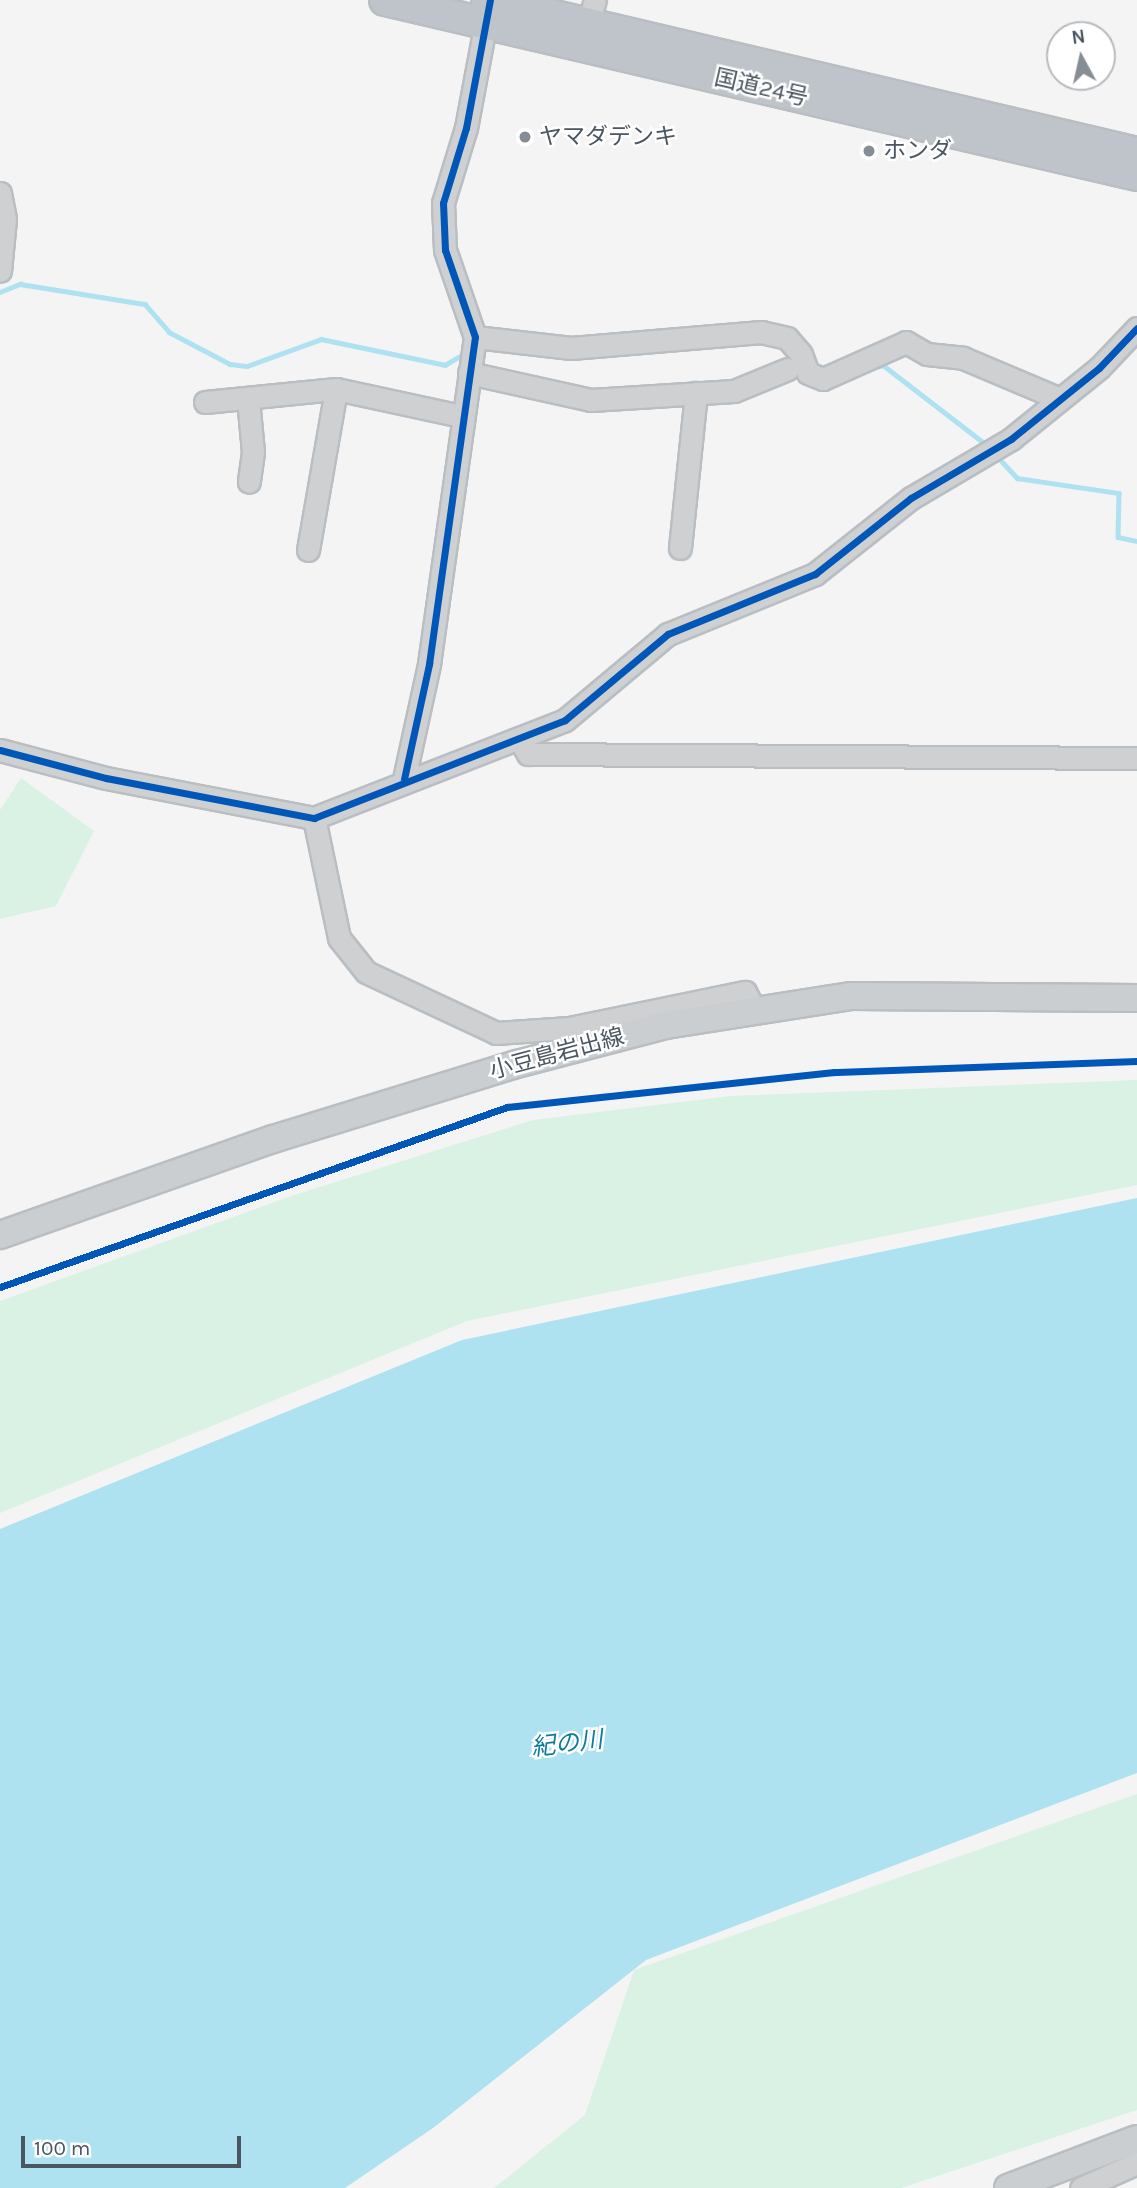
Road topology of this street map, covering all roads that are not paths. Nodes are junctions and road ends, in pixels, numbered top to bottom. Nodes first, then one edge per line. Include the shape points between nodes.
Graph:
1 (385, 0) edge
2 (488, 6) edge
3 (591, 12) edge
4 (1137, 153) edge
5 (1137, 175) edge
6 (0, 193) edge
7 (0, 271) edge
8 (1137, 328) edge
9 (475, 337) junction
10 (788, 369) dead end
11 (468, 373) junction
12 (336, 389) junction
13 (696, 393) junction
14 (248, 399) junction
15 (1060, 399) junction
16 (205, 402) dead end
17 (461, 416) junction
18 (249, 482) dead end
19 (680, 548) dead end
20 (308, 550) dead end
21 (520, 740) junction
22 (0, 750) edge
23 (1137, 758) edge
24 (404, 779) junction
25 (314, 818) junction
26 (1137, 998) edge
27 (754, 1009) junction
28 (0, 1235) edge
29 (1131, 2153) edge
30 (1008, 2188) edge
31 (1081, 2188) edge

1 - 2 highway, 国道24号
2 - 3 highway, 国道24号
2 - 5 highway, 国道24号
2 - 9 street via 466,128 443,203 444,250
3 - 4 highway, 国道24号
6 - 7 street via 5,219
8 - 15 street
9 - 11 street
9 - 15 street via 571,348 761,332 787,338 801,354 808,373 823,379 906,342 927,354 963,358
10 - 13 street via 734,391
11 - 13 street via 591,400
11 - 17 street
12 - 14 street
12 - 17 street
12 - 20 street
13 - 19 street
14 - 16 street
14 - 18 street via 253,452
15 - 21 street via 1011,439 911,498 815,574 668,634 565,720
17 - 24 street via 429,664
21 - 23 street via 528,754
21 - 24 street
22 - 25 street via 106,778
24 - 25 street
25 - 27 street via 339,938 366,972 485,1028 496,1032 569,1028 745,992
26 - 27 main road, 小豆島岩出線 via 852,996
27 - 28 main road, 小豆島岩出線 via 516,1064 273,1139
29 - 30 main road
29 - 31 street

